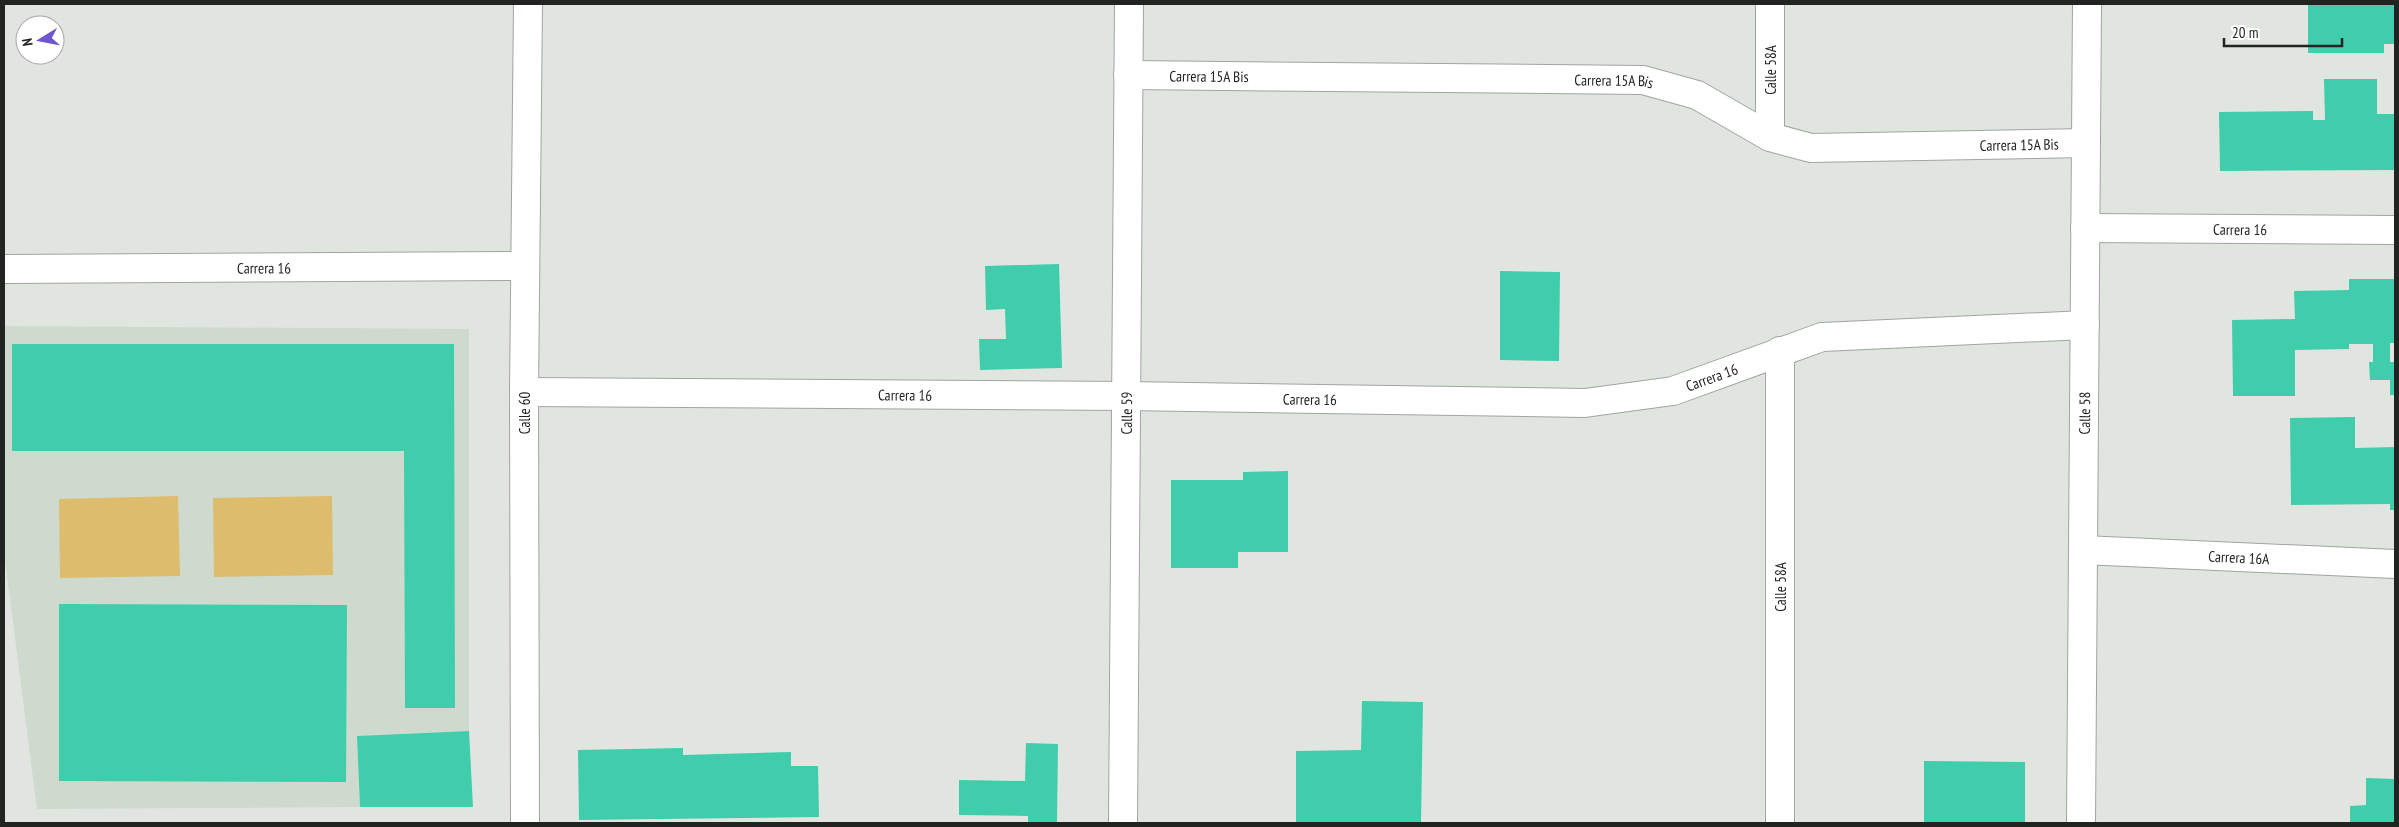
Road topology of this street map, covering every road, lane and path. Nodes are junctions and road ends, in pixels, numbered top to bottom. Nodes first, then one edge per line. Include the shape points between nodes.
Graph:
1 (528, 4) edge
2 (1129, 4) edge
3 (1770, 4) edge
4 (2087, 4) edge
5 (1128, 75) junction
6 (1770, 136) junction
7 (2086, 143) junction
8 (2085, 228) junction
9 (2395, 230) edge
10 (525, 266) junction
11 (4, 269) edge
12 (2085, 325) junction
13 (1780, 351) junction
14 (524, 392) junction
15 (1126, 396) junction
16 (2083, 550) junction
17 (2395, 564) edge
18 (525, 823) edge
19 (1123, 823) edge
20 (1780, 823) edge
21 (2081, 823) edge

1 - 10 street, Calle 60
2 - 5 street, Calle 59
3 - 6 street, Calle 58A
4 - 7 street, Calle 58
5 - 6 street, Carrera 15A Bis via 1644,80 1697,95
5 - 15 street, Calle 59
6 - 7 street, Carrera 15A Bis via 1811,148
7 - 8 street, Calle 58
8 - 9 street, Carrera 16
8 - 12 street, Calle 58
10 - 11 street, Carrera 16
10 - 14 street, Calle 60
12 - 13 street, Carrera 16 via 1822,337
12 - 16 street, Calle 58
13 - 15 street, Carrera 16 via 1673,391 1585,403
13 - 20 street, Calle 58A
14 - 15 street, Carrera 16
14 - 18 street, Calle 60
15 - 19 street, Calle 59
16 - 17 street, Carrera 16A
16 - 21 street, Calle 58

